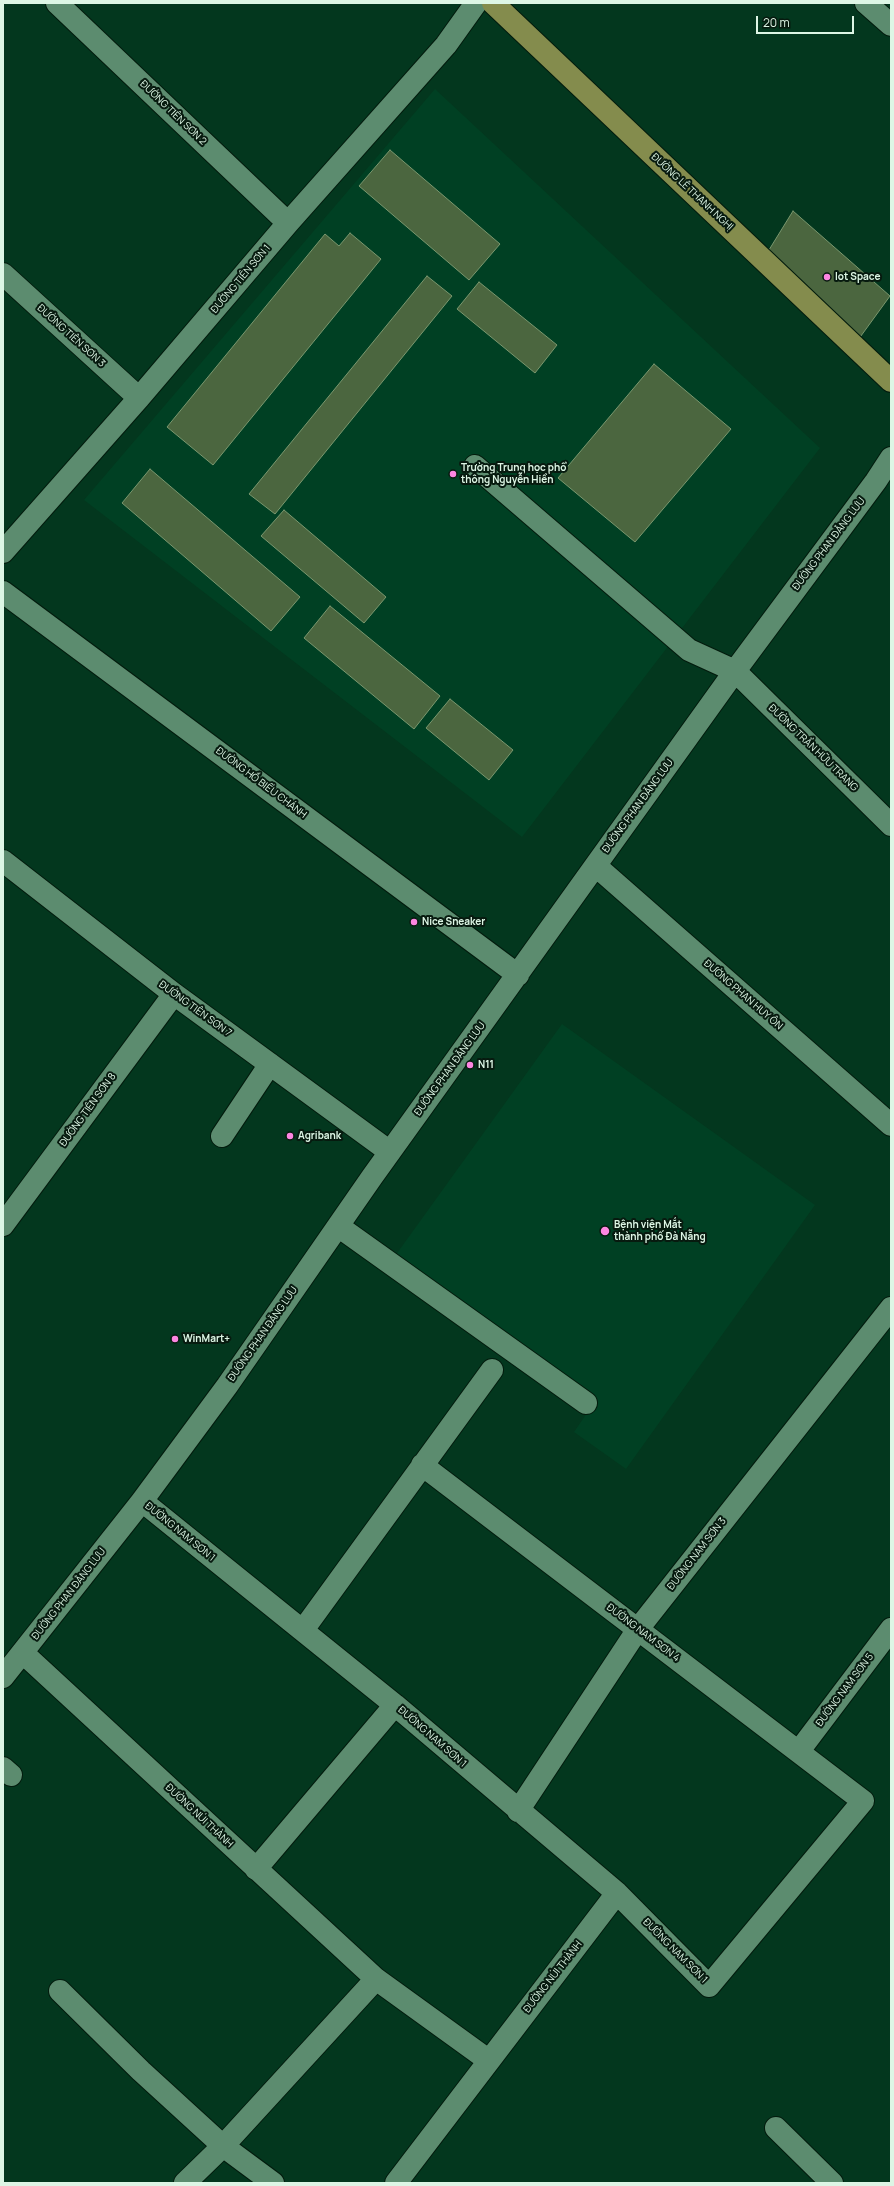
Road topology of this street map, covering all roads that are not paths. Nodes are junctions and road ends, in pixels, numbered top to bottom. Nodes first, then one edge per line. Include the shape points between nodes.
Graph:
1 (57, 3) edge
2 (476, 3) edge
3 (493, 3) edge
4 (866, 3) edge
5 (891, 25) edge
6 (288, 223) junction
7 (3, 274) edge
8 (891, 380) edge
9 (139, 398) junction
10 (891, 458) edge
11 (475, 466) dead end
12 (3, 552) edge
13 (3, 592) edge
14 (734, 671) junction
15 (891, 825) edge
16 (3, 862) edge
17 (596, 866) junction
18 (518, 975) junction
19 (174, 994) junction
20 (270, 1064) junction
21 (891, 1125) edge
22 (222, 1136) dead end
23 (390, 1152) junction
24 (3, 1225) edge
25 (338, 1226) junction
26 (891, 1308) edge
27 (492, 1370) dead end
28 (586, 1403) dead end
29 (422, 1465) junction
30 (142, 1501) junction
31 (638, 1629) junction
32 (891, 1629) edge
33 (302, 1630) junction
34 (23, 1653) junction
35 (3, 1677) edge
36 (394, 1705) junction
37 (799, 1752) junction
38 (518, 1811) junction
39 (256, 1869) junction
40 (617, 1893) junction
41 (376, 1979) junction
42 (710, 1986) joint
43 (60, 1991) dead end
44 (488, 2060) junction
45 (776, 2128) dead end
46 (223, 2146) junction
47 (185, 2183) edge
48 (273, 2183) edge
49 (396, 2183) edge
50 (832, 2183) edge

1 - 6 street, ĐƯỜNG TIÊN SƠN 2
2 - 6 street, ĐƯỜNG TIÊN SƠN 1 via 446,44
3 - 8 main road, ĐƯỜNG LÊ THANH NGHỊ
4 - 5 street
6 - 9 street, ĐƯỜNG TIÊN SƠN 1
7 - 9 street, ĐƯỜNG TIÊN SƠN 3
9 - 12 street, ĐƯỜNG TIÊN SƠN 1
10 - 14 street, ĐƯỜNG PHAN ĐĂNG LƯU
11 - 14 street, ĐƯỜNG TRẦN HỮU TRANG via 689,650
13 - 18 street, ĐƯỜNG HỒ BIỂU CHÁNH
14 - 15 street, ĐƯỜNG TRẦN HỮU TRANG
14 - 17 street, ĐƯỜNG PHAN ĐĂNG LƯU
16 - 19 street, ĐƯỜNG TIÊN SƠN 7
17 - 18 street, ĐƯỜNG PHAN ĐĂNG LƯU
17 - 21 street, ĐƯỜNG PHAN HUY ÔN
18 - 23 street, ĐƯỜNG PHAN ĐĂNG LƯU
19 - 20 street, ĐƯỜNG TIÊN SƠN 7
19 - 24 street, ĐƯỜNG TIÊN SƠN 8
20 - 22 street
20 - 23 street, ĐƯỜNG TIÊN SƠN 7
23 - 25 street, ĐƯỜNG PHAN ĐĂNG LƯU
25 - 28 street
25 - 30 street, ĐƯỜNG PHAN ĐĂNG LƯU via 227,1386
26 - 31 street, ĐƯỜNG NAM SƠN 3
27 - 29 street
29 - 31 street, ĐƯỜNG NAM SƠN 4
29 - 33 street
30 - 33 street, ĐƯỜNG NAM SƠN 1
30 - 34 street, ĐƯỜNG PHAN ĐĂNG LƯU
31 - 37 street, ĐƯỜNG NAM SƠN 4
31 - 38 street, ĐƯỜNG NAM SƠN 3
32 - 37 street, ĐƯỜNG NAM SƠN 5
33 - 36 street, ĐƯỜNG NAM SƠN 1
34 - 35 street, ĐƯỜNG PHAN ĐĂNG LƯU
34 - 39 street, ĐƯỜNG NÚI THÀNH
36 - 38 street, ĐƯỜNG NAM SƠN 1
36 - 39 street
37 - 42 street, ĐƯỜNG NAM SƠN 4 via 863,1801
38 - 40 street, ĐƯỜNG NAM SƠN 1
39 - 41 street, ĐƯỜNG NÚI THÀNH
40 - 42 street, ĐƯỜNG NAM SƠN 1
40 - 44 street, ĐƯỜNG NÚI THÀNH
41 - 44 street, ĐƯỜNG NÚI THÀNH
41 - 46 street
43 - 46 street via 141,2071
44 - 49 street, ĐƯỜNG NÚI THÀNH
45 - 50 street
46 - 47 street
46 - 48 street

